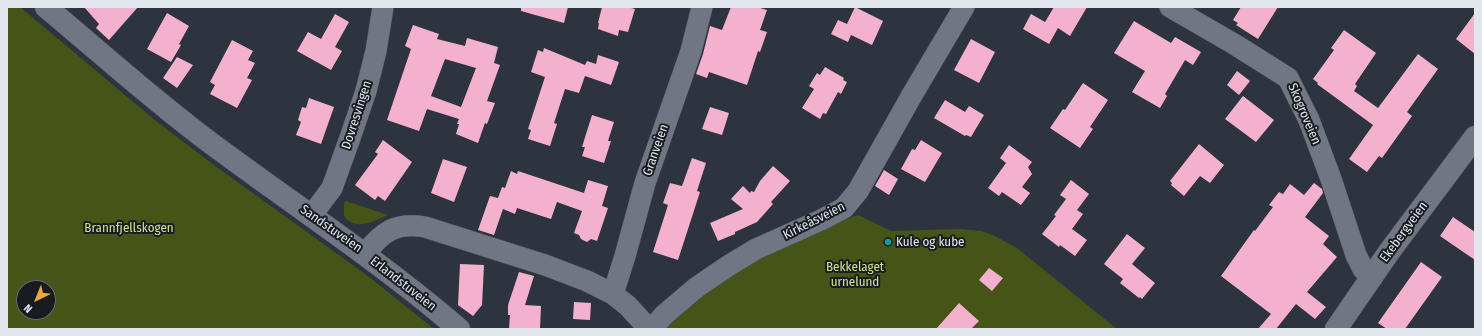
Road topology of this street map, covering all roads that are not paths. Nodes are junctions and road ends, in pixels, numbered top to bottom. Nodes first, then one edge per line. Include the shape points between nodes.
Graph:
1 (46, 7) edge
2 (383, 7) edge
3 (702, 7) edge
4 (964, 7) edge
5 (1170, 7) edge
6 (1475, 137) edge
7 (311, 216) junction
8 (365, 254) junction
9 (1372, 278) junction
10 (612, 294) junction
11 (459, 329) edge
12 (651, 329) edge
13 (1336, 329) edge

1 - 7 street, Sandstuveien via 170,112
2 - 7 street, Dovresvingen via 366,91 350,138 332,188
3 - 10 street, Granveien via 691,51 644,183
4 - 12 street, Kirkeåsveien via 858,191 844,208 756,249 728,266 697,287
5 - 9 street, Skogroveien via 1288,78 1331,179 1356,254
6 - 9 street, Ekebergveien
7 - 8 street, Sandstuveien
8 - 10 street, Sandstuveien via 374,241 384,234 400,226 415,226 545,265
8 - 11 street, Erlandstuveien
9 - 13 street, Ekebergveien
10 - 12 street, Sandstuveien

